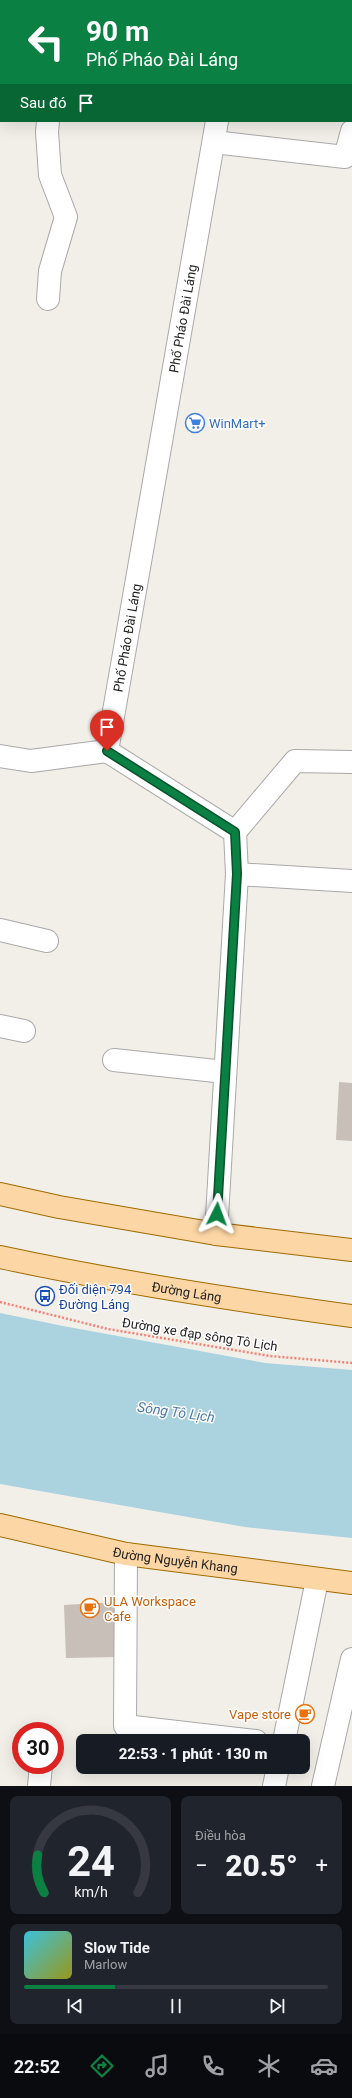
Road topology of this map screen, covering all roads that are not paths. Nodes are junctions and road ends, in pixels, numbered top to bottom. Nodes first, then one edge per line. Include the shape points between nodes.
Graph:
1 (48, 122) edge
2 (217, 122) edge
3 (352, 132) edge
4 (214, 142) junction
5 (48, 299) dead end
6 (107, 751) junction
7 (0, 756) edge
8 (352, 762) edge
9 (235, 832) junction
10 (237, 874) junction
11 (352, 881) edge
12 (0, 930) edge
13 (47, 941) dead end
14 (0, 1026) edge
15 (24, 1031) dead end
16 (114, 1060) dead end
17 (225, 1072) junction
18 (0, 1194) edge
19 (216, 1234) junction
20 (352, 1250) edge
21 (0, 1256) edge
22 (352, 1316) edge
23 (0, 1524) edge
24 (126, 1554) junction
25 (318, 1580) junction
26 (352, 1583) edge
27 (352, 1659) edge
28 (195, 1734) edge
29 (285, 1734) edge
30 (40, 1774) edge
31 (277, 1774) edge
32 (39, 1786) edge
33 (274, 1786) edge
34 (323, 1786) edge

1 - 5 street via 50,175 66,217 50,271
2 - 4 street, Phố Pháo Đài Láng
3 - 4 street via 345,157
4 - 6 street, Phố Pháo Đài Láng
6 - 7 street via 31,761
6 - 9 street
8 - 9 street via 296,761
9 - 10 street
10 - 11 street
10 - 17 street
12 - 13 street
14 - 15 street
16 - 17 street
17 - 19 street
18 - 19 main road
19 - 20 main road
21 - 22 main road, Đường Láng via 52,1268 223,1298
23 - 24 main road, Đường Nguyễn Khang
24 - 25 main road, Đường Nguyễn Khang
24 - 28 street via 125,1726
25 - 26 main road, Đường Nguyễn Khang
25 - 29 street
27 - 34 street
30 - 32 street
31 - 33 street

